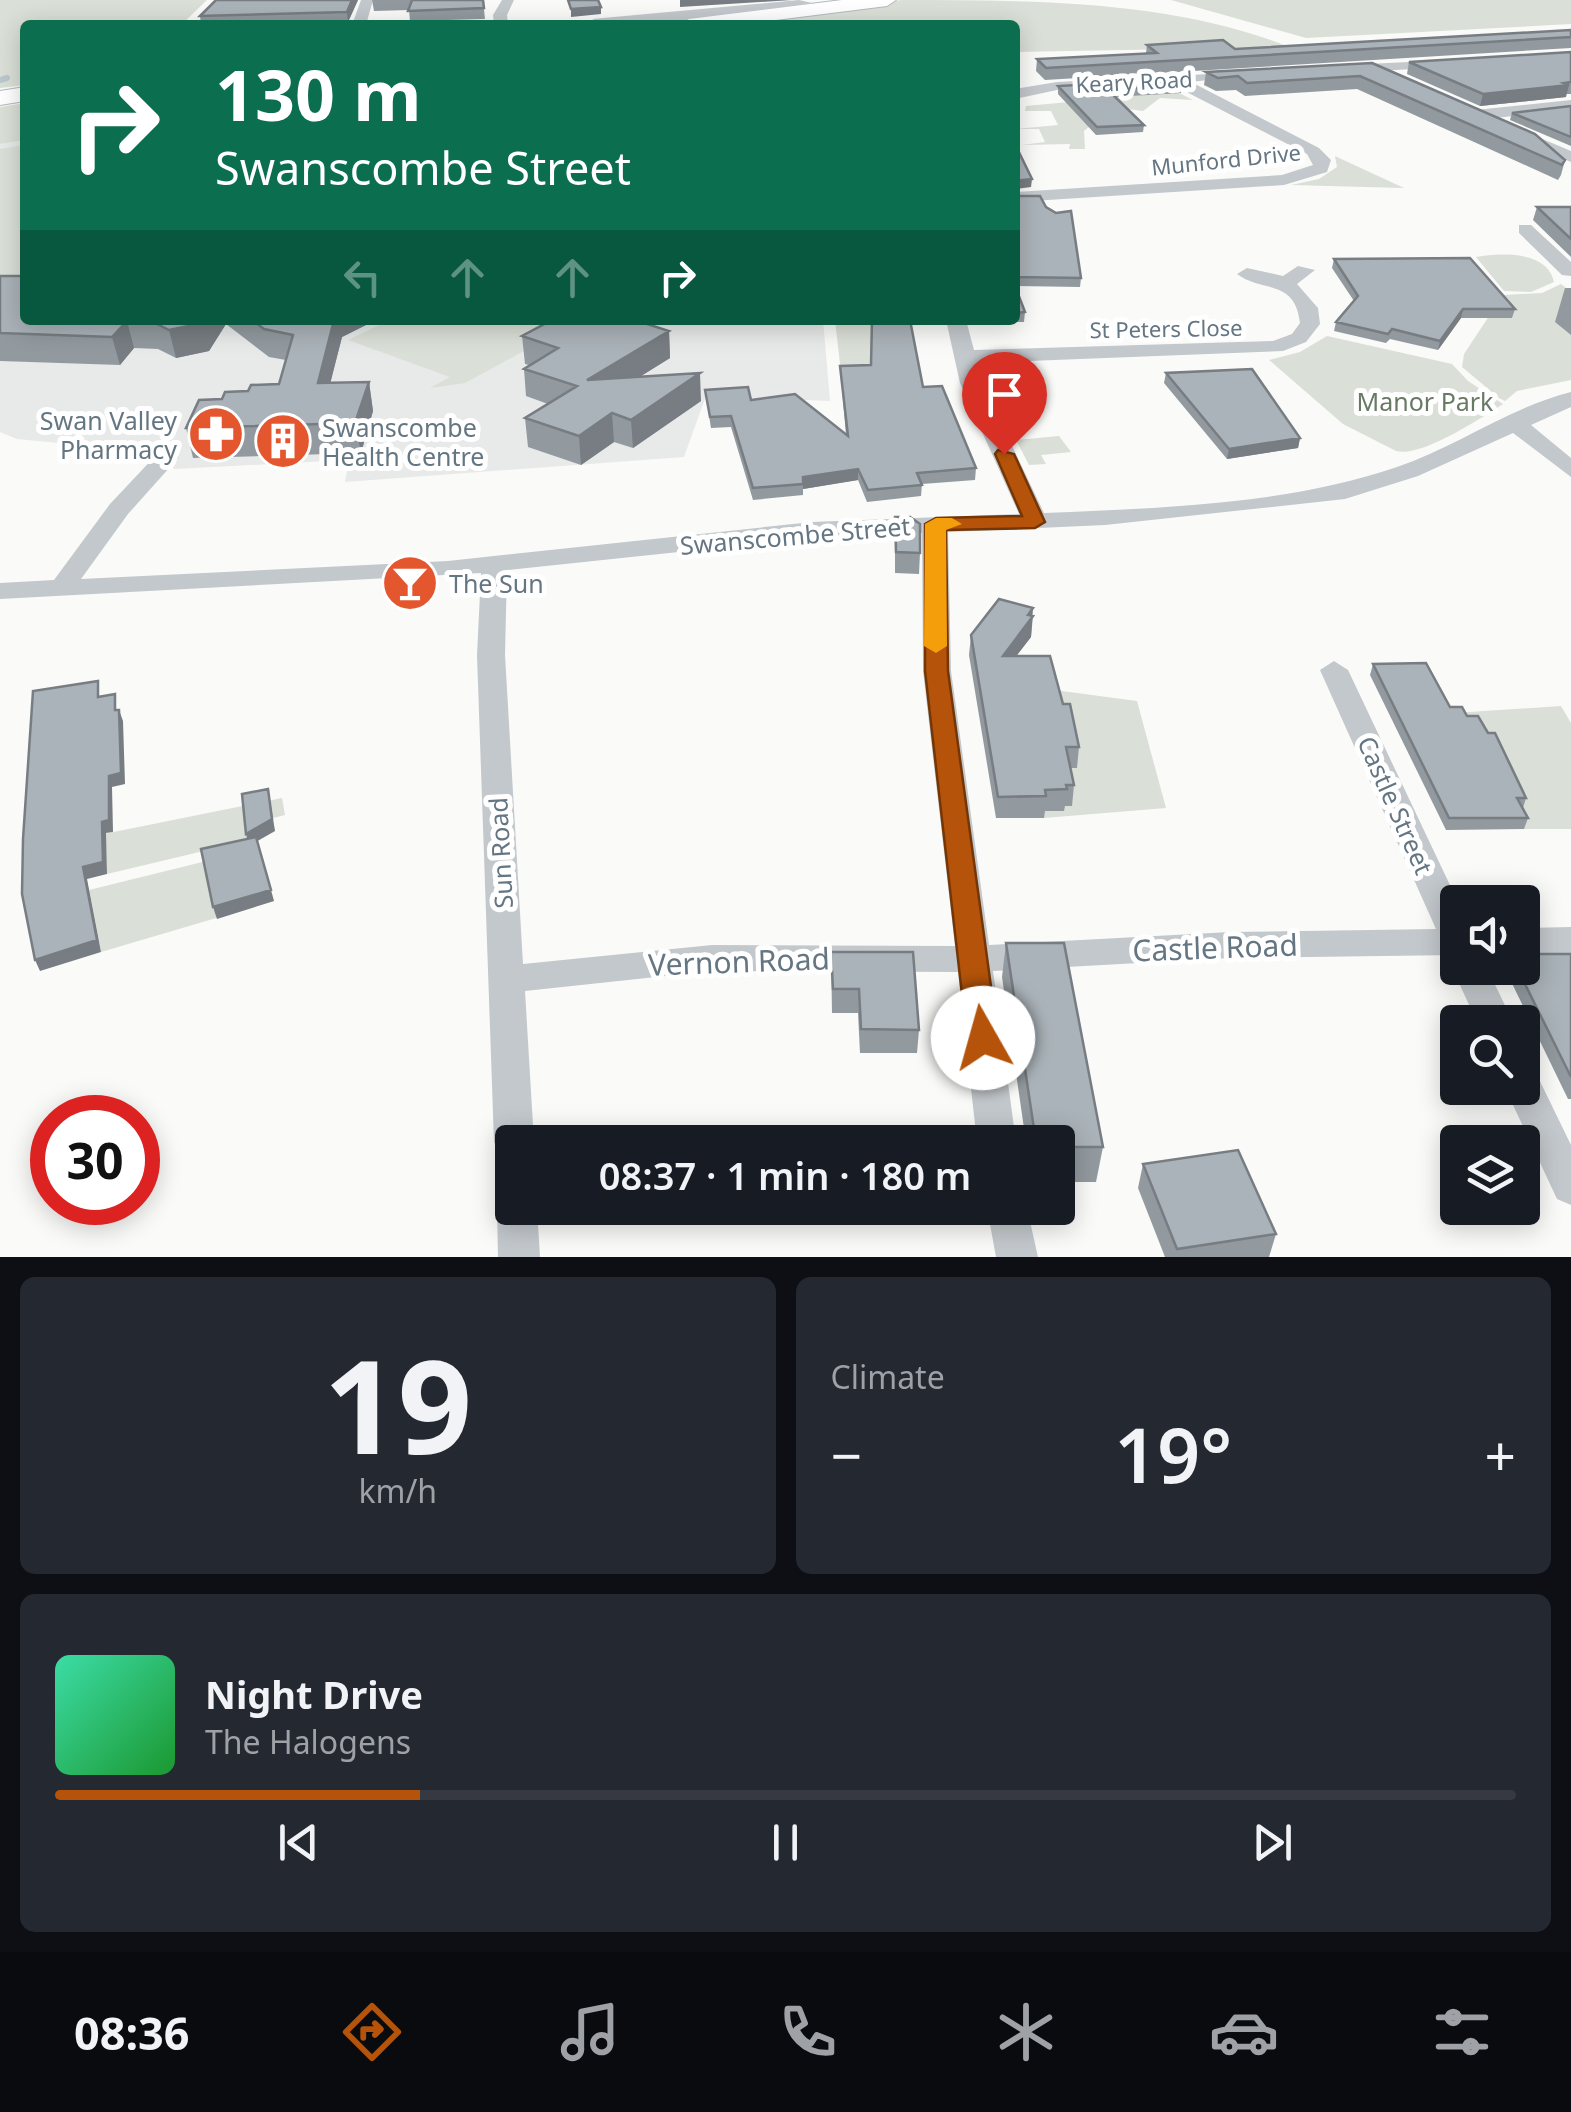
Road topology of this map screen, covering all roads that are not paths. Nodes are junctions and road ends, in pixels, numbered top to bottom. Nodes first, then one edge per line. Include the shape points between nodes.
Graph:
1 (887, 0) edge
2 (663, 2) edge
3 (806, 3) dead end
4 (681, 20) edge
5 (689, 20) edge
6 (692, 20) edge
7 (1457, 62) edge
8 (1374, 68) junction
9 (1321, 70) edge
10 (1268, 74) edge
11 (1173, 79) junction
12 (1408, 86) edge
13 (1020, 93) edge
14 (1571, 105) edge
15 (1571, 156) edge
16 (1020, 198) edge
17 (1525, 229) dead end
18 (1305, 270) dead end
19 (1566, 272) edge
20 (1247, 274) dead end
21 (1286, 283) junction
22 (957, 325) edge
23 (962, 357) junction
24 (1571, 399) edge
25 (1515, 423) junction
26 (168, 457) dead end
27 (1571, 470) edge
28 (1035, 522) junction
29 (936, 524) junction
30 (494, 564) junction
31 (64, 586) junction
32 (0, 591) edge
33 (1334, 670) dead end
34 (1440, 902) edge
35 (1571, 940) edge
36 (1440, 941) edge
37 (1540, 941) edge
38 (973, 959) junction
39 (506, 979) junction
40 (1533, 1105) edge
41 (513, 1125) edge
42 (995, 1125) edge
43 (1571, 1188) edge
44 (518, 1225) edge
45 (1010, 1225) edge
46 (520, 1257) edge
47 (1017, 1257) edge

1 - 6 street
2 - 4 street
3 - 5 street
7 - 8 street
8 - 9 street
8 - 12 street
10 - 11 street, Keary Road
11 - 13 street, Keary Road
11 - 16 street, Munford Drive via 1313,150 1322,168 1290,179
14 - 15 street via 1469,112
17 - 19 street
18 - 21 street
20 - 21 street
21 - 23 street, St Peters Close via 1308,308 1310,324 1299,338 1276,347
22 - 23 street
23 - 28 street
24 - 25 street, Swanscombe Street
25 - 27 street
25 - 28 street, Swanscombe Street via 1410,472 1344,492
26 - 31 street
28 - 29 street, Swanscombe Street
29 - 30 street, Swanscombe Street via 812,530
29 - 38 street via 936,671
30 - 31 street, Swanscombe Street
30 - 39 street, Sun Road
31 - 32 street, Swanscombe Street
33 - 34 street, Castle Street
35 - 37 street
36 - 38 street, Castle Road via 1230,944
38 - 39 street, Vernon Road via 712,958
38 - 42 street
39 - 41 street, Sun Road
40 - 43 street
44 - 46 street
45 - 47 street

